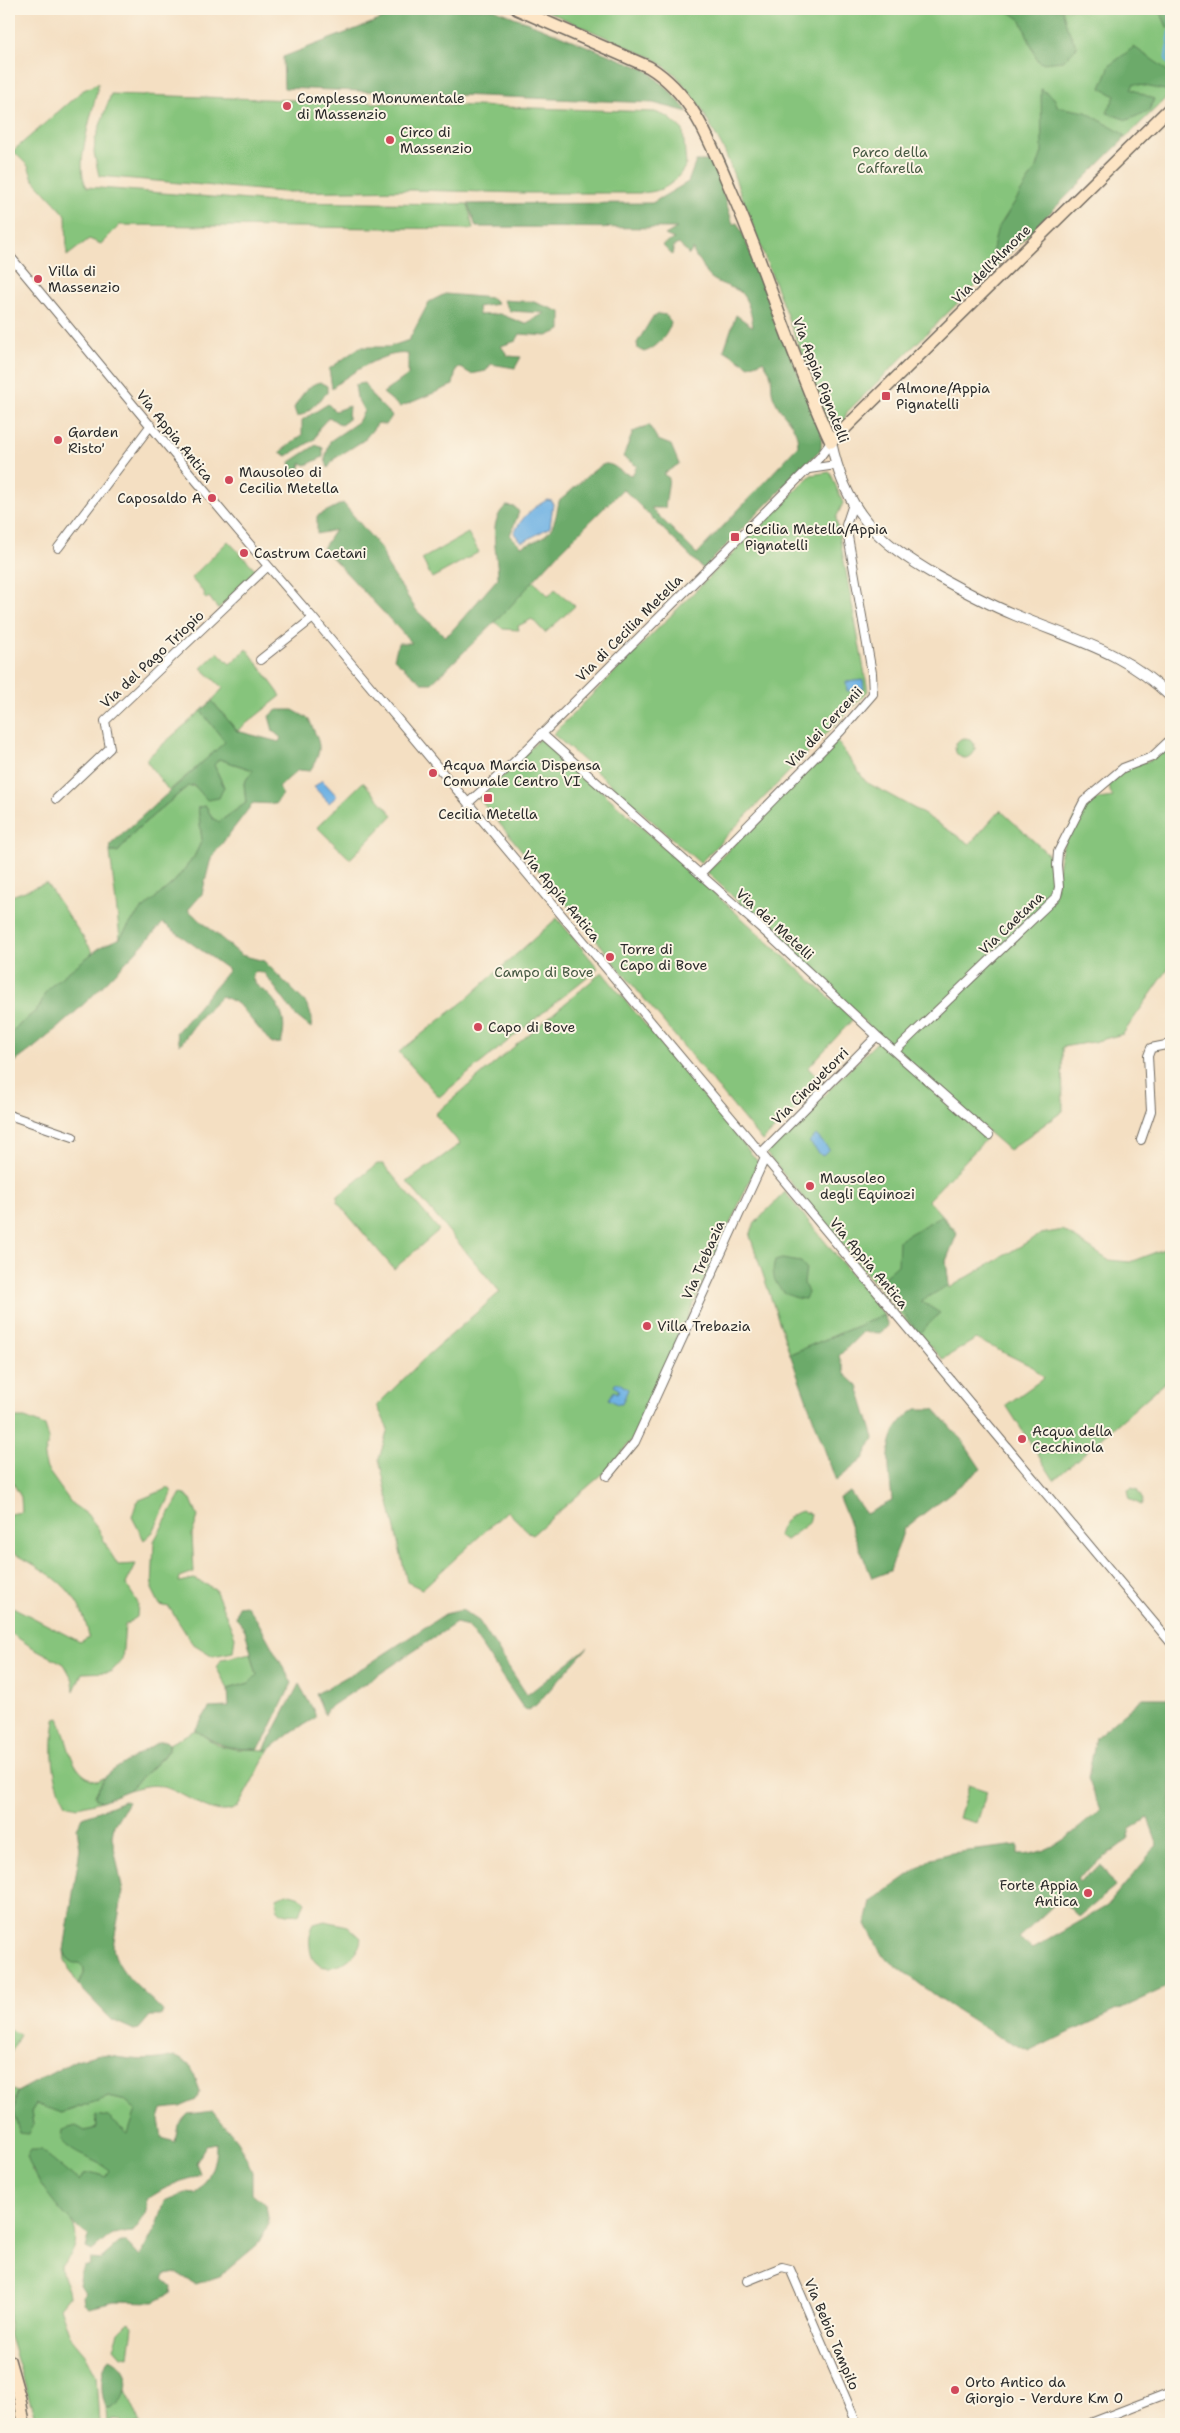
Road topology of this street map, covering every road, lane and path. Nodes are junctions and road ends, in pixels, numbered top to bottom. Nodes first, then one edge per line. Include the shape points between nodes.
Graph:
1 (517, 9) edge
2 (1171, 107) edge
3 (9, 256) edge
4 (151, 424) junction
5 (831, 442) junction
6 (836, 465) junction
7 (807, 470) junction
8 (853, 504) junction
9 (58, 548) dead end
10 (268, 566) junction
11 (313, 618) junction
12 (260, 660) dead end
13 (1171, 697) edge
14 (541, 734) junction
15 (1171, 739) edge
16 (56, 799) dead end
17 (468, 803) junction
18 (700, 874) junction
19 (877, 1036) junction
20 (1171, 1044) edge
21 (895, 1051) junction
22 (9, 1115) edge
23 (989, 1135) dead end
24 (73, 1137) dead end
25 (1141, 1140) dead end
26 (763, 1156) junction
27 (607, 1476) dead end
28 (1171, 1643) edge
29 (747, 2280) dead end
30 (9, 2360) edge
31 (1171, 2392) edge
32 (24, 2424) edge
33 (857, 2424) edge
34 (1088, 2424) edge

1 - 5 main road, Via Appia Pignatelli via 650,67 666,77 684,97 704,127 753,241 800,370
2 - 5 main road, Via dell'Almone
3 - 4 street, Via Appia Antica
4 - 9 street
4 - 10 street, Via Appia Antica
5 - 6 street, Via Appia Pignatelli
5 - 7 street, Via di Cecilia Metella
6 - 7 street
6 - 8 street, Via Appia Pignatelli
7 - 14 street, Via di Cecilia Metella
8 - 13 street, Via Appia Pignatelli via 878,536 909,559 1014,615 1095,645 1125,660
8 - 18 street, Via dei Cercenii via 846,525 873,694
10 - 11 street, Via Appia Antica
10 - 16 street, Via del Pago Triopio via 105,721 110,748
11 - 12 street
11 - 17 street, Via Appia Antica
14 - 17 street, Via di Cecilia Metella
14 - 18 street, Via dei Metelli
15 - 21 street, Via Caetana via 1152,757 1123,768 1087,798 1058,852 1057,896
17 - 26 street, Via Appia Antica
18 - 19 street, Via dei Metelli
19 - 21 street, Via dei Metelli
19 - 26 street, Via Cinquetorri
20 - 25 street via 1151,1048 1148,1056 1151,1111
21 - 23 street, Via dei Metelli
22 - 24 street
26 - 27 street, Via Trebazia via 635,1442
26 - 28 street, Via Appia Antica
29 - 33 street, Via Bebio Tampilo via 782,2267 790,2269
30 - 32 main road
31 - 34 street

